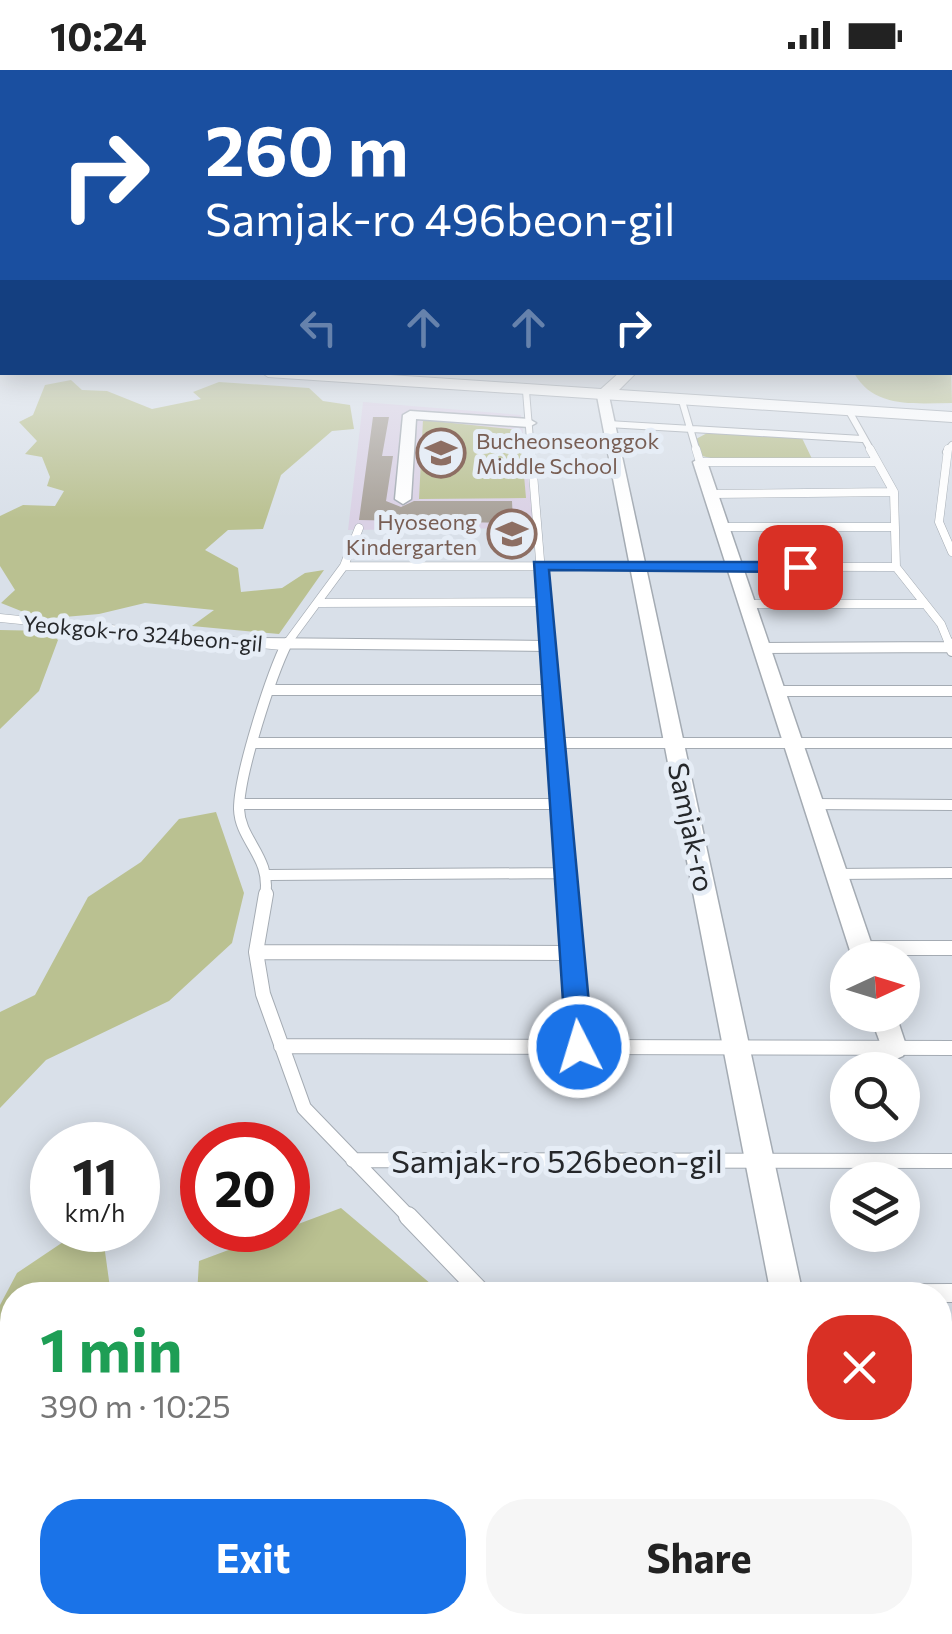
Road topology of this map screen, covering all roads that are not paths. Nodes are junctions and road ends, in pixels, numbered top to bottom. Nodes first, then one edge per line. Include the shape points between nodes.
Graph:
1 (309, 375) edge
2 (626, 375) edge
3 (526, 391) junction
4 (602, 396) junction
5 (682, 401) junction
6 (850, 413) junction
7 (952, 417) edge
8 (529, 423) junction
9 (608, 424) junction
10 (689, 428) junction
11 (862, 439) junction
12 (952, 445) edge
13 (700, 462) junction
14 (876, 462) junction
15 (894, 492) junction
16 (711, 494) junction
17 (403, 499) dead end
18 (722, 527) junction
19 (895, 527) junction
20 (358, 528) dead end
21 (952, 552) edge
22 (540, 565) junction
23 (344, 566) junction
24 (638, 566) junction
25 (735, 566) junction
26 (896, 567) junction
27 (544, 602) junction
28 (317, 603) junction
29 (748, 604) junction
30 (922, 604) junction
31 (0, 618) edge
32 (286, 646) junction
33 (547, 646) junction
34 (762, 648) junction
35 (951, 649) edge
36 (269, 690) junction
37 (550, 690) junction
38 (776, 691) junction
39 (952, 691) edge
40 (674, 742) junction
41 (793, 742) junction
42 (254, 743) junction
43 (952, 743) edge
44 (555, 744) junction
45 (240, 804) junction
46 (559, 804) junction
47 (813, 804) junction
48 (952, 805) edge
49 (564, 873) junction
50 (952, 873) edge
51 (836, 874) junction
52 (269, 876) junction
53 (859, 942) edge
54 (952, 948) edge
55 (920, 950) edge
56 (256, 952) junction
57 (571, 953) junction
58 (889, 1032) edge
59 (281, 1046) junction
60 (579, 1047) junction
61 (738, 1048) junction
62 (894, 1048) junction
63 (952, 1048) edge
64 (760, 1159) junction
65 (353, 1160) junction
66 (952, 1161) edge
67 (471, 1282) edge
68 (785, 1282) edge

1 - 3 street
2 - 4 street
3 - 4 street
3 - 8 lane
4 - 5 street
4 - 9 street, Samjak-ro
5 - 6 street
5 - 10 lane
6 - 7 street
6 - 11 lane
8 - 17 street via 410,416
8 - 22 lane
9 - 10 lane
9 - 24 street, Samjak-ro
10 - 11 lane
10 - 13 lane
11 - 14 lane
12 - 21 lane via 944,453 940,522
13 - 14 lane
13 - 16 street
14 - 15 lane
15 - 16 lane
15 - 19 lane
16 - 18 street
18 - 19 lane
18 - 25 street
19 - 26 lane
20 - 23 lane
22 - 23 lane
22 - 24 lane
22 - 27 lane
23 - 28 lane
24 - 25 lane
24 - 40 street, Samjak-ro
25 - 26 lane
25 - 29 street
26 - 30 lane
27 - 28 lane
27 - 33 lane
28 - 32 lane
29 - 30 lane
29 - 34 street
30 - 35 lane via 941,624
31 - 32 lane, Yeokgok-ro 324beon-gil
32 - 33 lane, Yeokgok-ro 324beon-gil
32 - 36 lane
33 - 37 lane
34 - 35 lane
34 - 38 street
36 - 37 lane
36 - 42 lane
37 - 44 lane
38 - 39 lane
38 - 41 street
40 - 41 lane
40 - 44 lane
40 - 61 street, Samjak-ro
41 - 43 lane
41 - 47 street
42 - 44 lane
42 - 45 lane
44 - 46 lane
45 - 46 lane
45 - 52 lane
46 - 49 lane
47 - 48 lane
47 - 51 street
49 - 52 lane
49 - 57 lane
50 - 51 lane
51 - 53 street
52 - 56 lane
54 - 55 lane
56 - 57 lane
56 - 59 lane
57 - 60 lane
58 - 62 street
59 - 60 lane
59 - 65 lane via 304,1108
60 - 61 lane
61 - 62 lane
61 - 64 street, Samjak-ro
62 - 63 lane
64 - 65 lane, Samjak-ro 526beon-gil
64 - 66 lane, Samjak-ro 526beon-gil
64 - 68 street, Samjak-ro
65 - 67 lane

